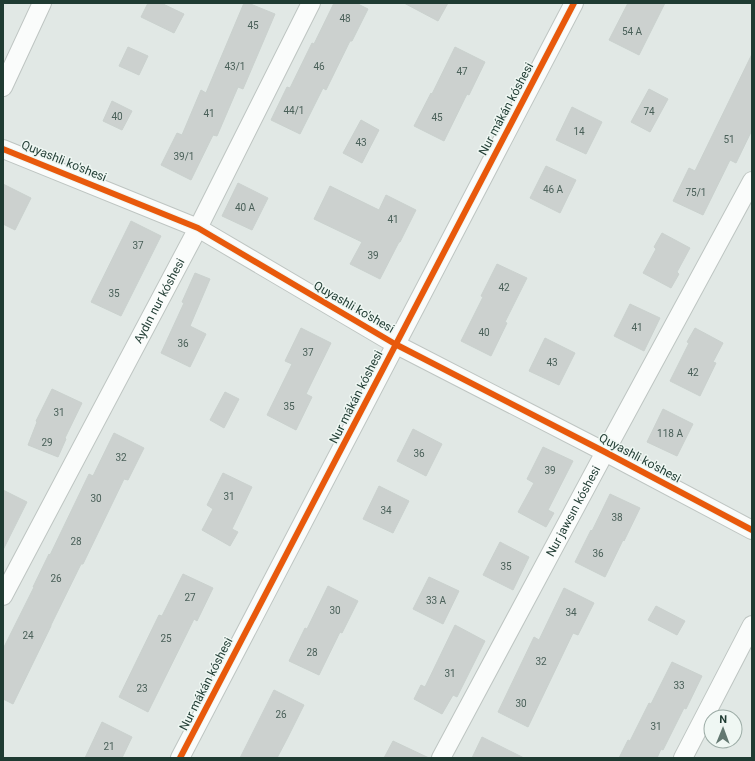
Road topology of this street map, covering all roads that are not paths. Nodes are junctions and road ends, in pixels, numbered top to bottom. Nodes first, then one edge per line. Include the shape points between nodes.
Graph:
1 (42, 3) edge
2 (311, 3) edge
3 (574, 3) edge
4 (3, 87) edge
5 (3, 149) edge
6 (752, 181) edge
7 (198, 228) junction
8 (395, 344) junction
9 (605, 452) junction
10 (752, 530) edge
11 (3, 596) edge
12 (752, 625) edge
13 (180, 758) edge
14 (441, 758) edge
15 (683, 758) edge

1 - 4 street
2 - 7 street, Aydın nur kóshesi
3 - 8 street, Nur mákán kóshesi
5 - 7 street, Quyashli ko'shesi
6 - 9 street, Nur jawsın kóshesi
7 - 8 street, Quyashli ko'shesi
7 - 11 street, Aydın nur kóshesi
8 - 9 street, Quyashli ko'shesi
8 - 13 street, Nur mákán kóshesi
9 - 10 street, Quyashli ko'shesi
9 - 14 street, Nur jawsın kóshesi
12 - 15 street

